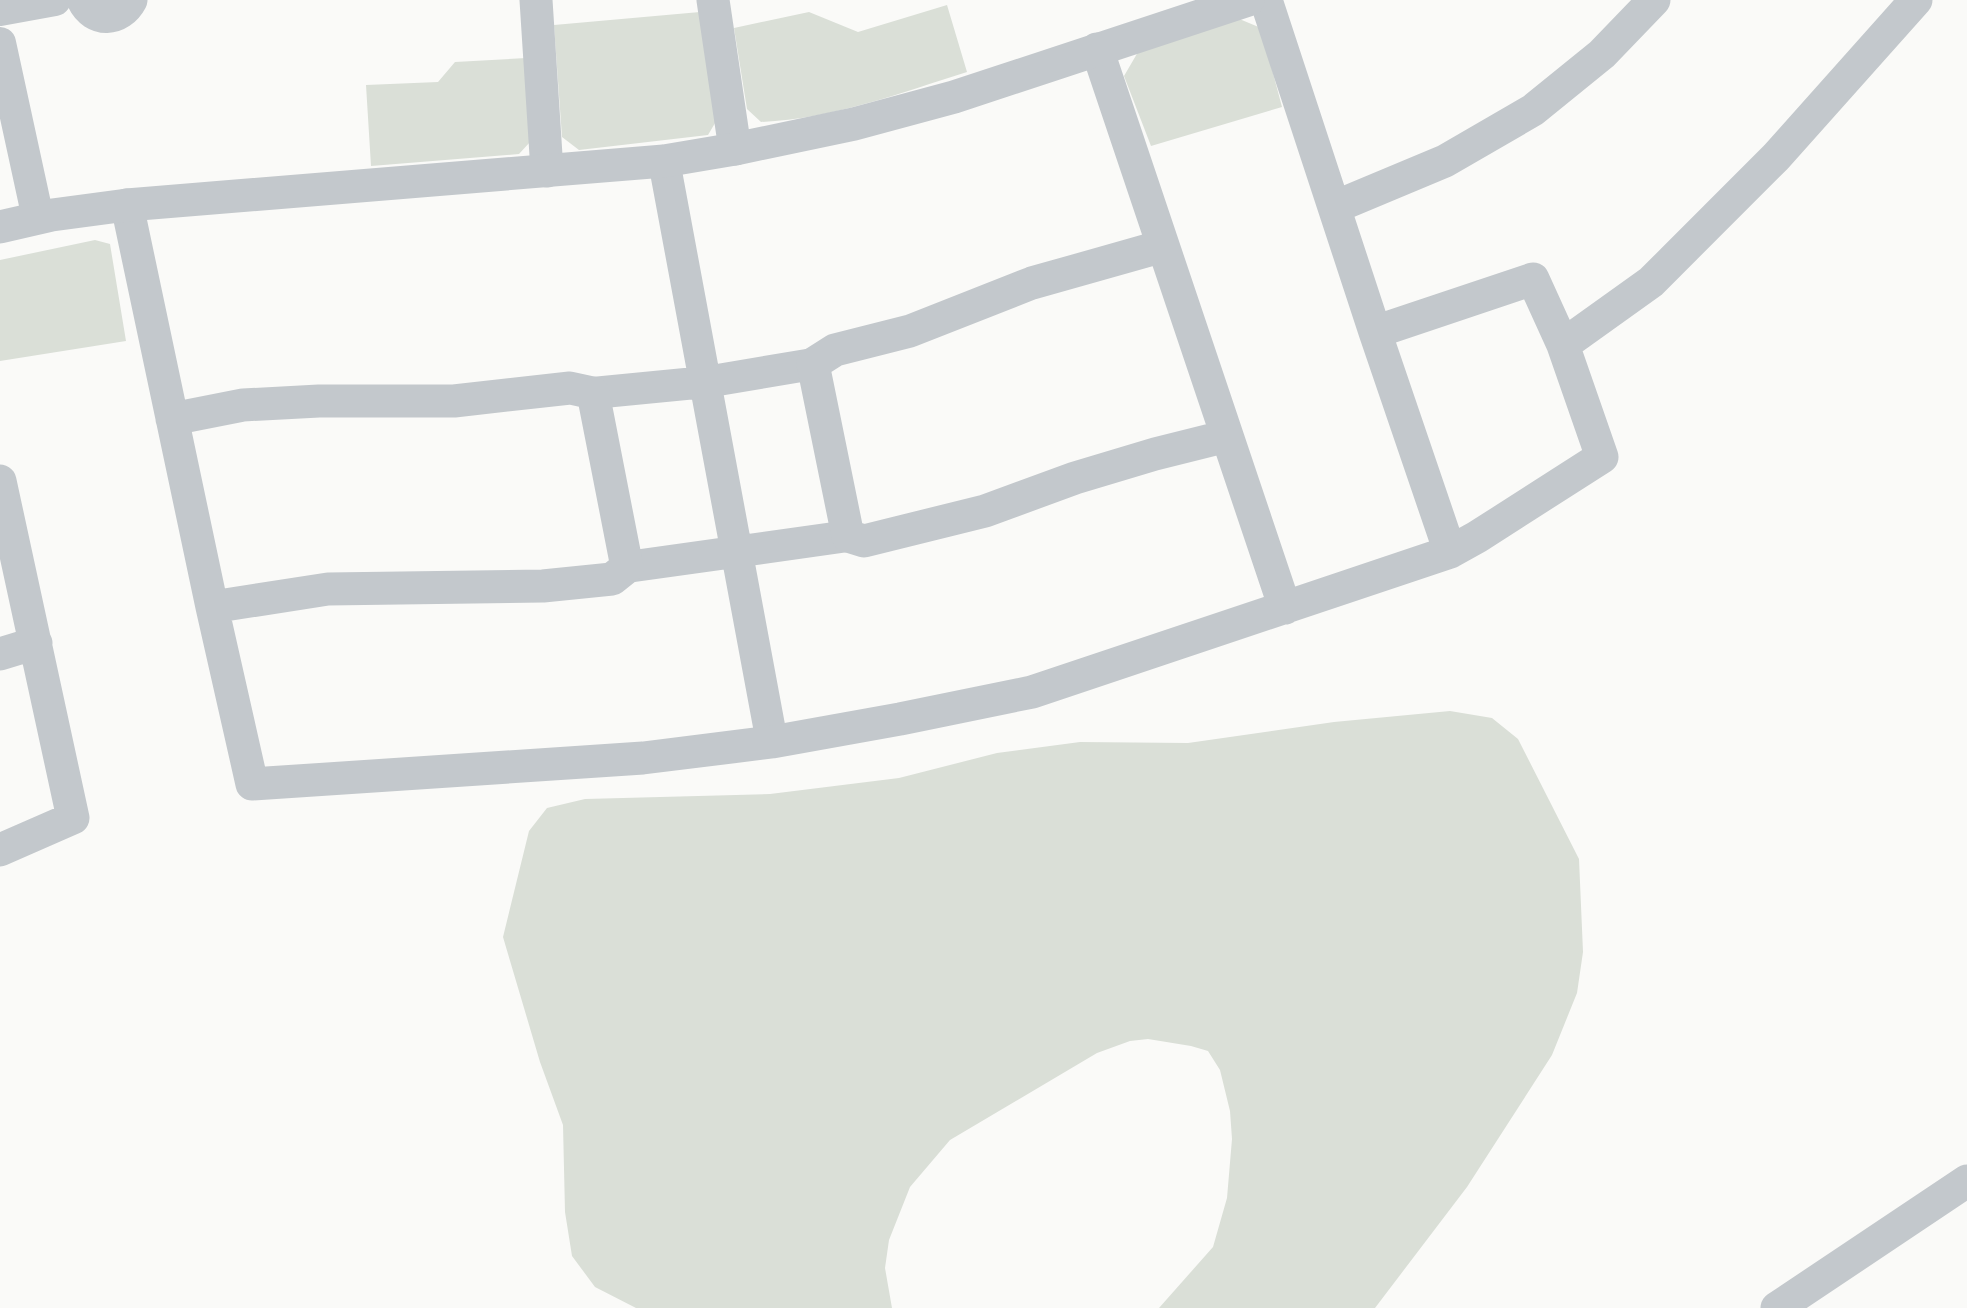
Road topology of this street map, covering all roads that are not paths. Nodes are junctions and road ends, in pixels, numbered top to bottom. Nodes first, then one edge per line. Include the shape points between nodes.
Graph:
1 (55, 0) edge
2 (83, 0) edge
3 (131, 0) edge
4 (536, 0) edge
5 (713, 0) edge
6 (1248, 0) edge
7 (1266, 0) edge
8 (1654, 0) edge
9 (1916, 0) edge
10 (0, 10) edge
11 (0, 43) edge
12 (1096, 49) junction
13 (735, 149) junction
14 (664, 161) junction
15 (547, 171) junction
16 (127, 205) junction
17 (1335, 207) junction
18 (38, 218) junction
19 (0, 227) edge
20 (1163, 246) junction
21 (1374, 332) junction
22 (1563, 345) junction
23 (813, 364) junction
24 (706, 382) junction
25 (592, 393) junction
26 (172, 419) junction
27 (1227, 436) junction
28 (0, 481) edge
29 (848, 536) junction
30 (737, 552) junction
31 (1450, 552) junction
32 (627, 567) junction
33 (212, 607) junction
34 (1285, 608) junction
35 (36, 643) junction
36 (0, 654) edge
37 (772, 742) junction
38 (0, 850) edge
39 (1967, 1181) edge
40 (1777, 1308) edge

1 - 10 street
2 - 3 street via 89,10 104,17 120,13
4 - 15 street
5 - 13 street
6 - 12 street
7 - 17 street
8 - 17 street via 1602,54 1533,110 1445,161
9 - 22 street via 1776,156 1651,282
11 - 18 street
12 - 13 street via 954,97 854,124
12 - 20 street
13 - 14 street
14 - 15 street
14 - 24 street
15 - 16 street
16 - 18 street
16 - 26 street
17 - 21 street
18 - 19 street
20 - 23 street via 1032,283 910,331 835,350
20 - 27 street
21 - 22 street via 1533,279
21 - 31 street
22 - 31 street via 1602,456
23 - 24 street
23 - 29 street
24 - 25 street
24 - 30 street
25 - 26 street via 570,387 454,401 243,405
25 - 32 street
26 - 33 street
27 - 29 street via 1075,478 985,511 864,542
27 - 34 street
28 - 35 street
29 - 30 street
30 - 32 street
30 - 37 street
31 - 34 street
32 - 33 street via 612,579 543,586 328,589
33 - 37 street via 252,784 643,758
34 - 37 street via 1032,692
35 - 36 street
35 - 38 street via 73,818
39 - 40 street

